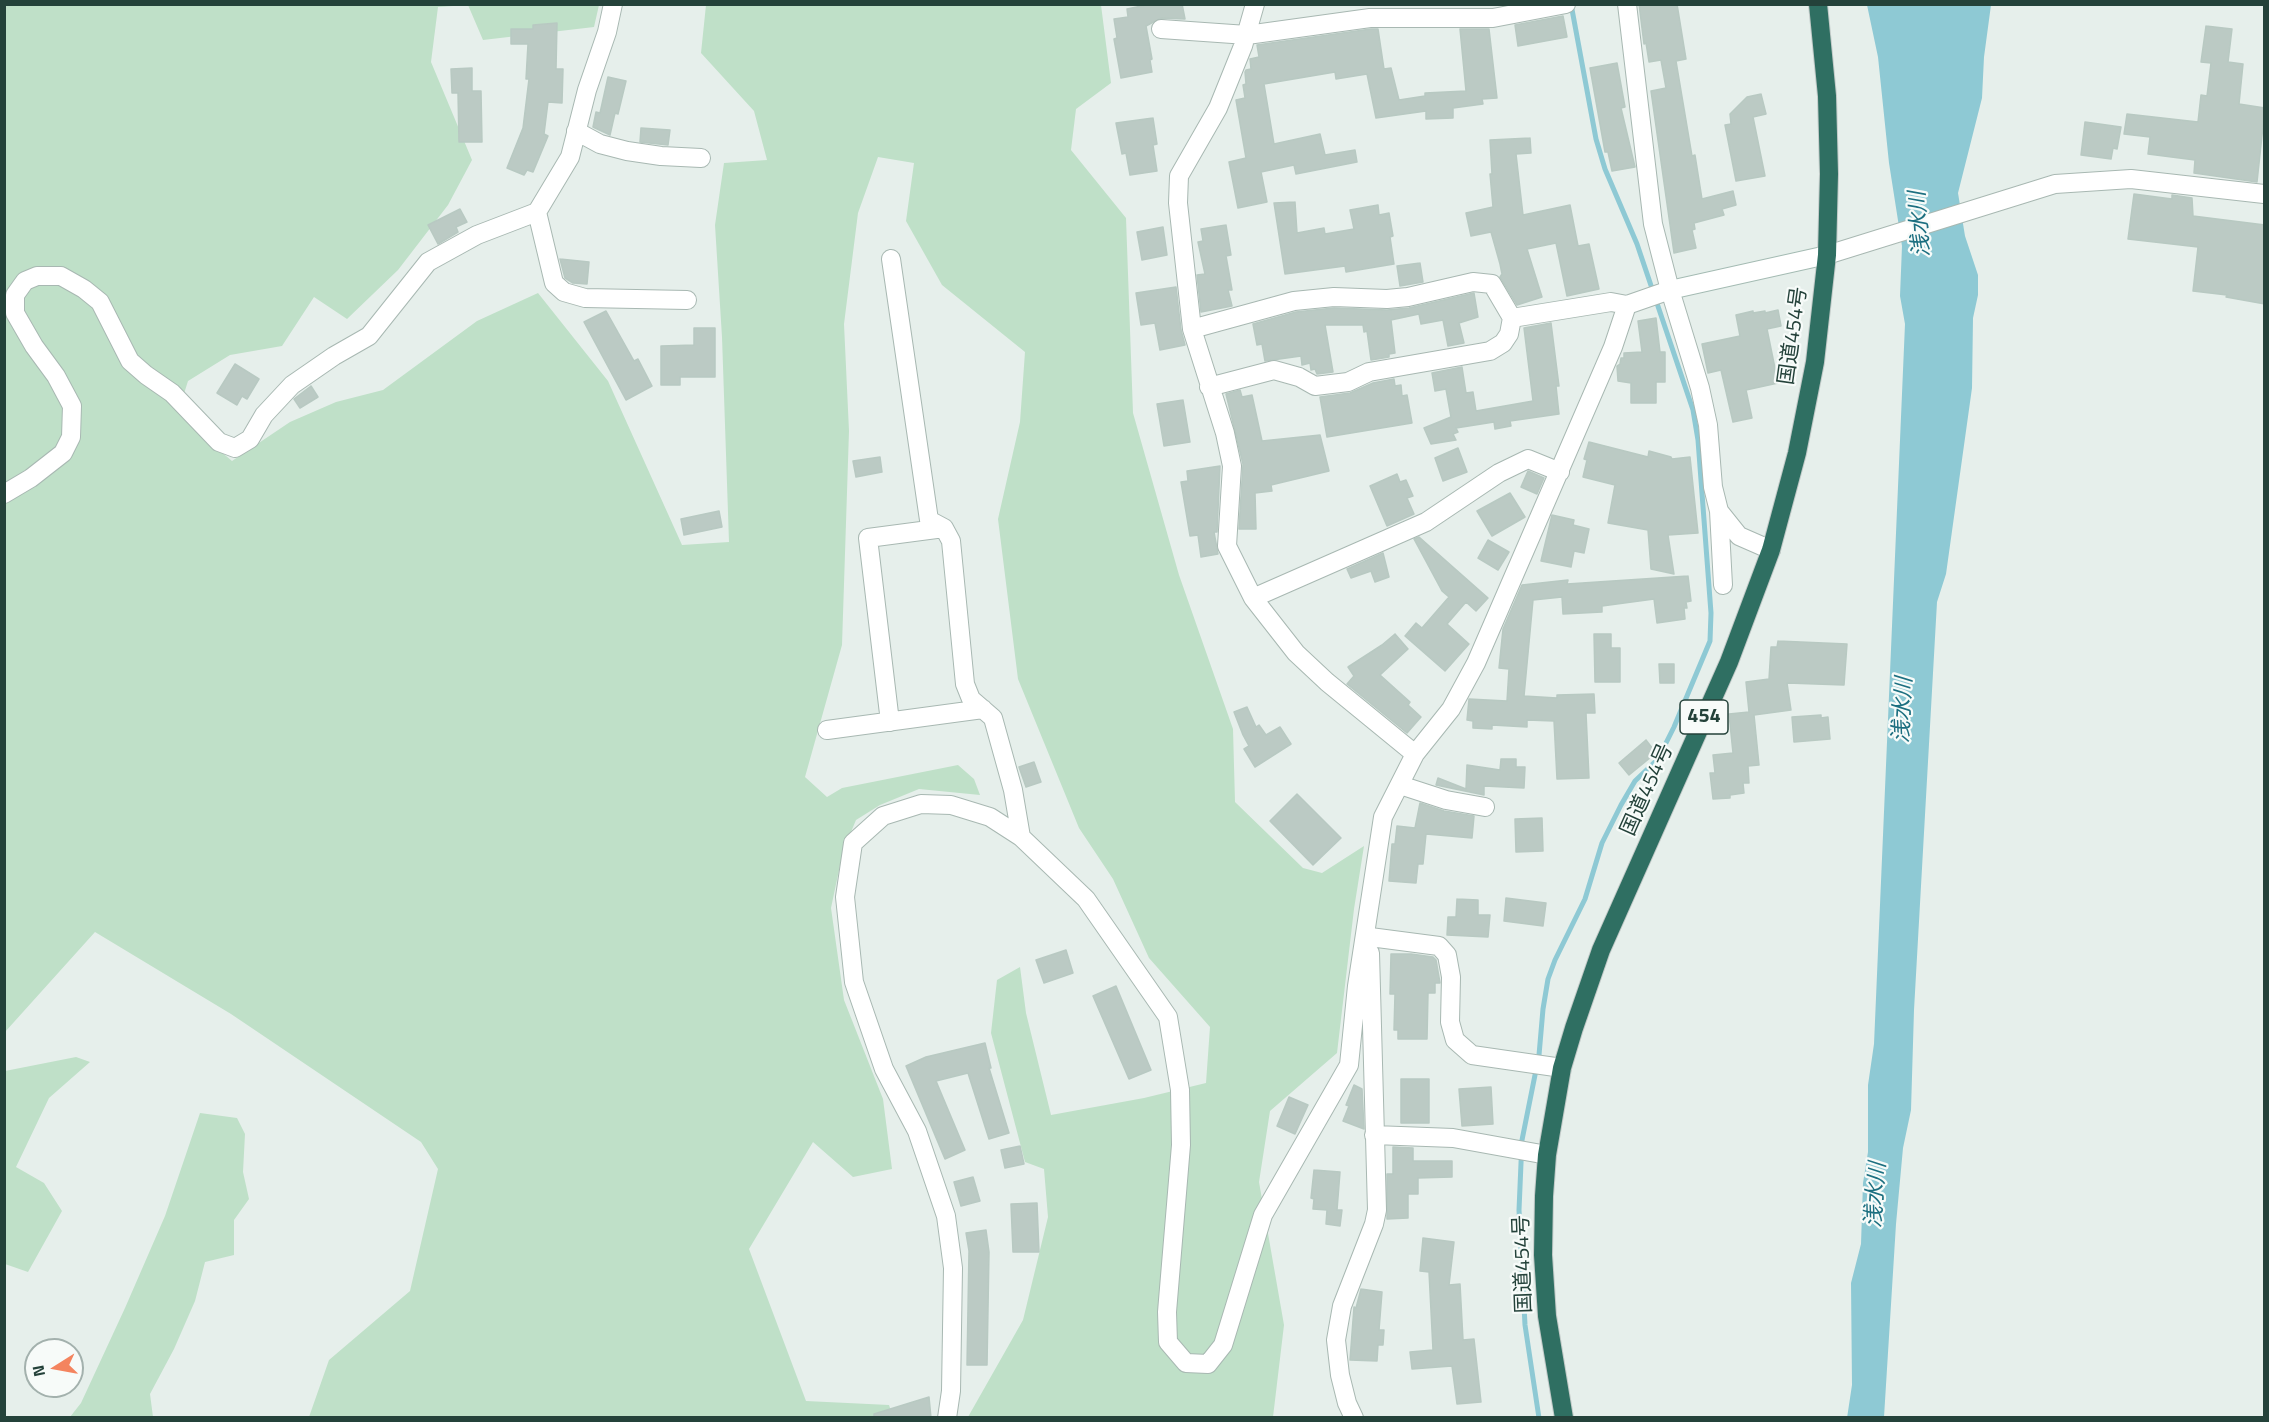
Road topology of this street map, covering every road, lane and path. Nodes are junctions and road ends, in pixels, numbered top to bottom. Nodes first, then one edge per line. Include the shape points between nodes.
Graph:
1 (613, 4) edge
2 (1255, 4) edge
3 (1566, 4) edge
4 (1627, 4) edge
5 (1818, 4) edge
6 (1161, 29) dead end
7 (1247, 34) junction
8 (576, 131) junction
9 (701, 158) dead end
10 (2265, 194) edge
11 (537, 212) junction
12 (1827, 255) junction
13 (891, 259) dead end
14 (1670, 290) junction
15 (687, 300) dead end
16 (1627, 305) junction
17 (1512, 318) junction
18 (1192, 329) junction
19 (1209, 387) junction
20 (1560, 472) junction
21 (4, 494) edge
22 (1719, 511) junction
23 (944, 528) junction
24 (1771, 550) junction
25 (1723, 585) dead end
26 (1253, 598) junction
27 (983, 709) junction
28 (890, 722) junction
29 (827, 730) dead end
30 (1415, 754) junction
31 (1400, 785) junction
32 (1485, 807) dead end
33 (1021, 837) junction
34 (1368, 931) junction
35 (1562, 1068) junction
36 (1374, 1135) junction
37 (1547, 1155) junction
38 (947, 1418) edge
39 (1354, 1418) edge
40 (1564, 1418) edge

1 - 8 street
2 - 7 street
3 - 7 street via 1493,18 1370,18
4 - 14 street via 1653,224
5 - 12 highway, 国道454号 / 454 via 1827,96
6 - 7 street
7 - 18 street via 1218,108 1179,176 1178,202
8 - 9 street via 600,144 627,151
8 - 11 street via 570,157
10 - 12 street via 2131,179 2055,184
11 - 15 street via 554,283 564,292 585,298
11 - 21 street via 477,235 428,262 369,336 292,385 264,415 250,440 235,448 219,442 172,393 130,361 100,302 61,276 37,276 25,281 15,295 15,313 72,406 71,437 63,453
12 - 14 street
12 - 24 highway, 国道454号 / 454 via 1815,362 1797,453
13 - 23 street via 929,520
14 - 16 street
14 - 22 street via 1708,425
16 - 17 street via 1611,302
16 - 20 street
17 - 18 street via 1492,284 1473,282 1408,297 1334,297 1294,302
17 - 19 street via 1509,334 1490,351 1369,372 1348,382 1316,386 1274,370
18 - 19 street
19 - 26 street via 1232,466 1227,546
20 - 26 street via 1528,459 1499,473 1426,522
20 - 30 street via 1476,663 1451,709
22 - 24 street via 1739,536
22 - 25 street
23 - 27 street via 951,541 965,684 971,699
23 - 28 street via 868,538
24 - 35 highway, 国道454号 / 454 via 1729,662 1601,950
26 - 30 street via 1296,653
27 - 28 street
27 - 33 street via 993,718 1014,790
28 - 29 street
30 - 31 street
31 - 32 street
31 - 34 street via 1383,817
33 - 34 street via 1086,899 1168,1017 1180,1090 1181,1146 1168,1341 1186,1363 1208,1364 1222,1345 1263,1215 1349,1065 1357,986
33 - 38 street via 990,817 951,805 921,804 883,816 853,843 845,897 854,982 884,1069 917,1131 946,1216 953,1268
34 - 35 street via 1439,946 1447,955 1451,977 1450,1022 1455,1040 1472,1054
34 - 36 street
35 - 37 highway, 国道454号 / 454
36 - 37 street via 1453,1138
36 - 39 street via 1377,1210 1342,1306 1336,1340 1340,1375
37 - 40 highway, 国道454号 / 454 via 1543,1256 1547,1316

